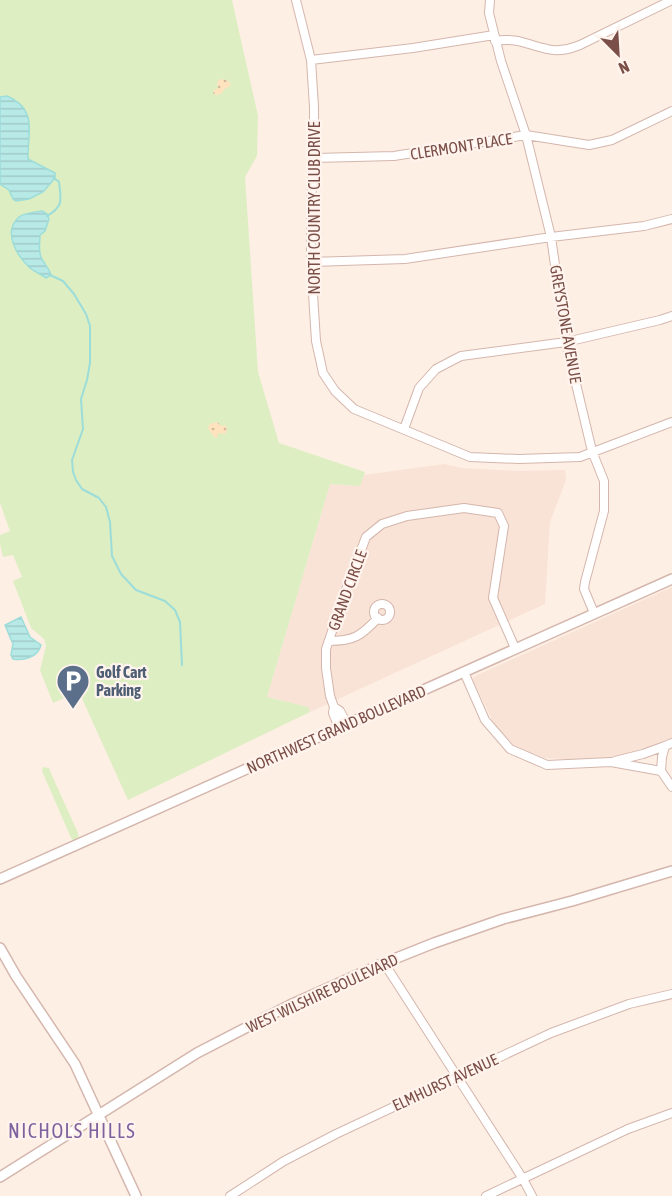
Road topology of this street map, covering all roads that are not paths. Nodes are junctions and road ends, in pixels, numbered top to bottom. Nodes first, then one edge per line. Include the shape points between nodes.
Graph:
1 (296, 0) edge
2 (490, 0) edge
3 (672, 0) edge
4 (495, 38) junction
5 (310, 60) junction
6 (672, 111) edge
7 (526, 135) junction
8 (314, 158) junction
9 (672, 219) edge
10 (551, 237) junction
11 (311, 262) junction
12 (672, 316) edge
13 (566, 342) junction
14 (672, 422) edge
15 (404, 429) junction
16 (592, 451) junction
17 (672, 579) edge
18 (594, 613) junction
19 (378, 618) dead end
20 (329, 641) junction
21 (515, 648) junction
22 (464, 672) junction
23 (343, 726) junction
24 (669, 744) edge
25 (611, 762) junction
26 (661, 771) junction
27 (672, 787) edge
28 (672, 871) edge
29 (0, 879) edge
30 (0, 948) edge
31 (384, 963) junction
32 (672, 994) edge
33 (457, 1077) junction
34 (672, 1113) edge
35 (99, 1114) junction
36 (0, 1177) edge
37 (523, 1179) junction
38 (136, 1196) edge
39 (230, 1196) edge
40 (486, 1196) edge
41 (532, 1196) edge

1 - 5 street, NORTH COUNTRY CLUB DRIVE
2 - 4 street, GREYSTONE AVENUE
3 - 4 street via 570,49 547,49
4 - 5 street
4 - 7 street, GREYSTONE AVENUE
5 - 8 street, NORTH COUNTRY CLUB DRIVE
6 - 7 street, CLERMONT PLACE via 612,140 589,146
7 - 8 street, CLERMONT PLACE via 394,156
7 - 10 street, GREYSTONE AVENUE
8 - 11 street, NORTH COUNTRY CLUB DRIVE
9 - 10 street
10 - 11 street via 405,259
10 - 13 street, GREYSTONE AVENUE
11 - 15 street, NORTH COUNTRY CLUB DRIVE via 316,341 323,372 334,392 354,409
12 - 13 street
13 - 15 street via 461,356 436,369 419,388
13 - 16 street, GREYSTONE AVENUE
14 - 16 street, NORTH COUNTRY CLUB DRIVE
15 - 16 street, NORTH COUNTRY CLUB DRIVE via 470,457 580,457
16 - 18 street, GREYSTONE AVENUE via 604,481 604,511 584,589
17 - 18 street, NORTHWEST GRAND BOULEVARD
18 - 21 street, NORTHWEST GRAND BOULEVARD
19 - 20 street via 363,634
20 - 21 street, GRAND CIRCLE via 371,532 407,516 464,508 498,513 504,526 493,598
20 - 23 street, GRAND CIRCLE via 326,668 330,696 340,711
21 - 22 street, NORTHWEST GRAND BOULEVARD
22 - 23 street, NORTHWEST GRAND BOULEVARD
22 - 25 street via 485,720 510,749 547,765
23 - 29 street, NORTHWEST GRAND BOULEVARD
24 - 25 street
24 - 26 street via 662,757
25 - 26 street
26 - 27 street
28 - 31 street, WEST WILSHIRE BOULEVARD via 503,920
30 - 35 street via 75,1064
31 - 33 street
31 - 35 street, WEST WILSHIRE BOULEVARD via 197,1053
32 - 33 street, ELMHURST AVENUE via 551,1033
33 - 37 street
33 - 39 street, ELMHURST AVENUE via 284,1161
34 - 37 street via 628,1129
35 - 36 street, WEST WILSHIRE BOULEVARD
35 - 38 street
37 - 40 street
37 - 41 street

